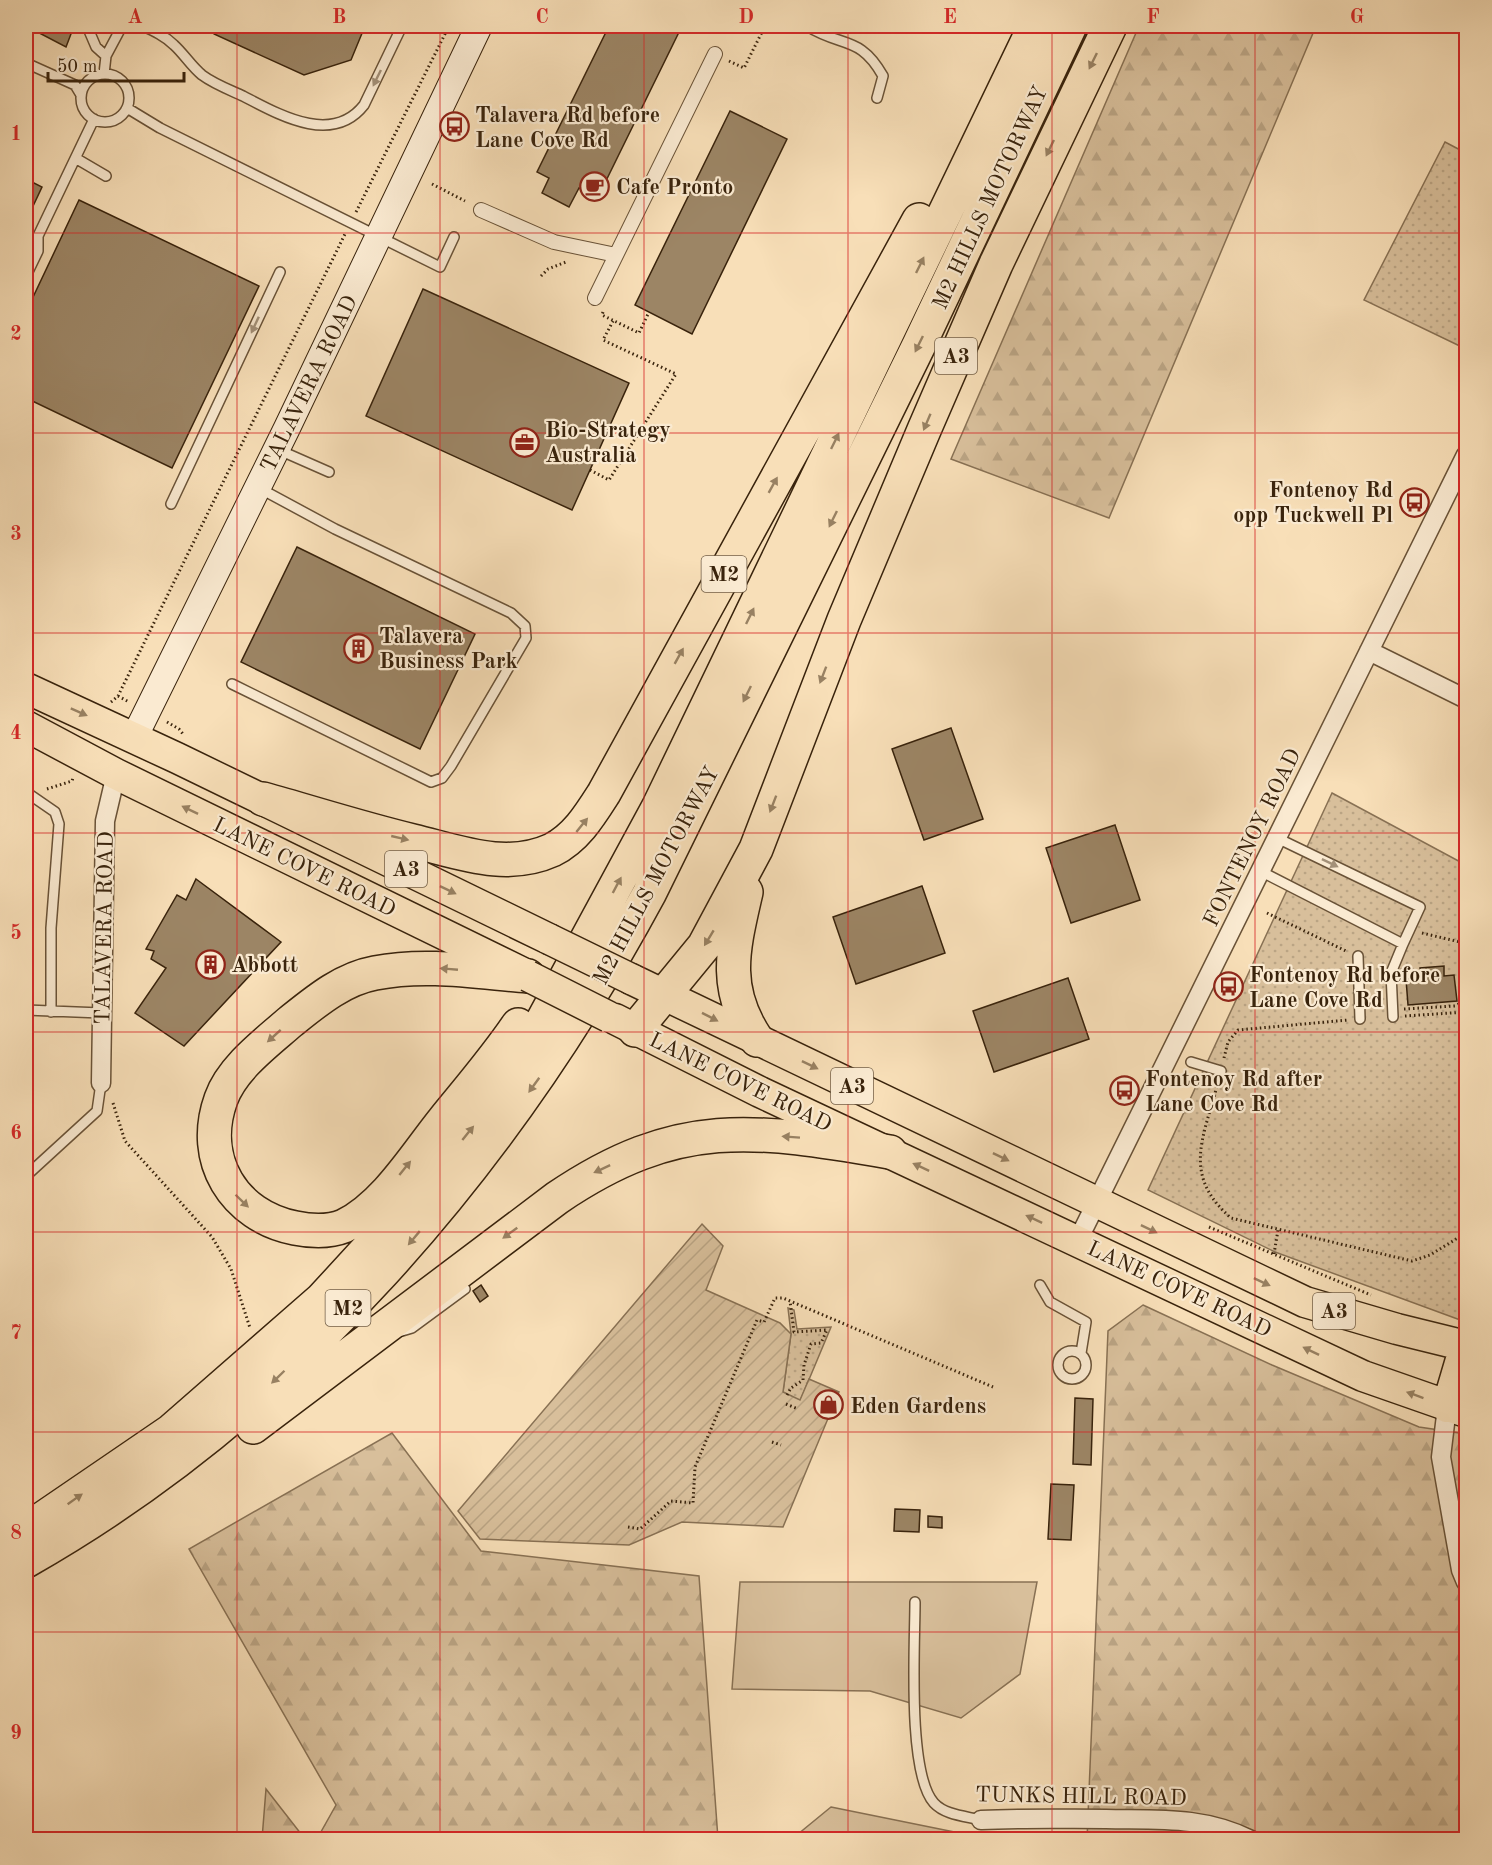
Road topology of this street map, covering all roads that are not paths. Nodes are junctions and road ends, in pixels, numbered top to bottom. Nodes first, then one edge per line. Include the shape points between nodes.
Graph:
1 (87, 26) edge
2 (122, 26) edge
3 (143, 26) edge
4 (402, 26) edge
5 (479, 26) edge
6 (807, 26) edge
7 (1025, 26) edge
8 (1035, 26) edge
9 (1070, 26) edge
10 (1110, 26) edge
11 (715, 54) road end
12 (106, 56) junction
13 (26, 63) edge
14 (104, 74) junction
15 (81, 95) junction
16 (877, 98) dead end
17 (127, 108) junction
18 (94, 119) junction
19 (76, 159) junction
20 (106, 176) dead end
21 (481, 210) dead end
22 (38, 236) junction
23 (378, 237) junction
24 (454, 237) dead end
25 (26, 244) edge
26 (616, 255) junction
27 (280, 272) dead end
28 (26, 276) edge
29 (595, 298) dead end
30 (277, 449) junction
31 (1467, 455) edge
32 (329, 472) dead end
33 (257, 487) junction
34 (171, 504) dead end
35 (1370, 651) junction
36 (232, 684) dead end
37 (26, 688) edge
38 (1467, 699) edge
39 (26, 726) edge
40 (134, 738) junction
41 (116, 774) junction
42 (26, 792) edge
43 (263, 799) junction
44 (1277, 838) junction
45 (756, 849) junction
46 (1260, 871) junction
47 (1403, 944) junction
48 (581, 952) junction
49 (1358, 956) road end
50 (528, 976) junction
51 (663, 993) junction
52 (26, 1010) edge
53 (51, 1012) junction
54 (101, 1013) junction
55 (1393, 1017) dead end
56 (1360, 1019) dead end
57 (622, 1023) junction
58 (757, 1040) junction
59 (1191, 1062) dead end
60 (1221, 1071) road end
61 (101, 1083) joint
62 (890, 1152) junction
63 (26, 1176) edge
64 (1096, 1203) junction
65 (1078, 1240) junction
66 (1040, 1285) dead end
67 (465, 1289) dead end
68 (359, 1346) junction
69 (1466, 1346) edge
70 (1081, 1353) dead end
71 (1457, 1410) edge
72 (26, 1530) edge
73 (80, 1531) junction
74 (26, 1561) edge
75 (1467, 1582) edge
76 (915, 1602) dead end
77 (981, 1820) joint
78 (1251, 1839) edge

1 - 12 lane via 96,47
2 - 12 lane
4 -> 3 lane via 364,105 356,115 323,126 282,116 204,76 165,37
5 - 23 main road, TALAVERA ROAD
6 - 16 lane via 833,40 862,48 874,60 883,76
43 -> 7 highway, M2 via 370,831 493,859 542,854 578,831 609,783
48 -> 8 highway, M2 HILLS MOTORWAY / M2 via 659,806
9 -> 73 highway, M2 HILLS MOTORWAY / M2 via 919,345 649,894 560,1046 499,1133 382,1275 272,1383 175,1464
10 -> 45 highway, A3 via 996,264 924,430 844,620
11 - 26 street
12 - 14 lane
13 - 15 lane via 75,85
14 - 15 lane via 93,77
14 - 17 lane via 125,85
15 - 18 lane via 82,106
17 - 18 lane via 112,121
17 - 23 lane
18 - 19 lane
19 - 20 lane
19 - 22 lane
21 - 26 street via 554,242
22 - 25 lane
22 - 28 lane via 38,251
23 - 24 lane via 440,267
23 - 30 main road, TALAVERA ROAD
26 - 29 street
27 -> 34 lane
30 - 32 lane
30 - 33 main road, TALAVERA ROAD
31 - 35 street, FONTENOY ROAD
33 - 36 lane via 511,613 525,626 526,638 451,766 442,778 431,782
33 - 40 main road, TALAVERA ROAD
35 - 38 street
35 - 44 street, FONTENOY ROAD
37 -> 40 highway, LANE COVE ROAD / A3
39 - 41 highway, LANE COVE ROAD / A3
40 - 41 highway
40 - 43 highway, LANE COVE ROAD / A3
50 -> 41 highway, LANE COVE ROAD / A3
41 - 54 street, TALAVERA ROAD via 105,820
42 - 53 lane via 55,812 58,824 51,928
43 -> 51 highway, LANE COVE ROAD / A3, bridge
44 - 46 street, FONTENOY ROAD
44 -> 47 lane via 1420,907
45 -> 51 highway, A3 via 704,946
45 - 58 highway, A3 via 733,949 732,974 741,1011
46 - 47 lane
46 - 64 street, FONTENOY ROAD
47 - 55 lane via 1391,973
50 -> 48 highway, M2 via 413,967 373,973 321,997 234,1075 221,1098 214,1127 215,1153 233,1192 261,1218 311,1232 342,1227 362,1215 390,1187 489,1063 552,977
72 -> 48 highway, M2 HILLS MOTORWAY / M2 via 171,1431 322,1299 471,1131 528,1046
49 - 56 lane
50 - 57 highway, LANE COVE ROAD / A3, bridge
51 - 57 highway, A3
51 -> 58 highway, LANE COVE ROAD / A3
52 - 53 lane
53 - 54 lane
54 - 61 street, TALAVERA ROAD
57 - 62 highway, LANE COVE ROAD / A3
58 -> 64 highway, LANE COVE ROAD / A3
59 - 60 lane
61 - 63 lane via 97,1111
65 -> 62 highway, LANE COVE ROAD / A3
62 -> 68 highway, M2 via 804,1138 748,1134 702,1135 650,1148 576,1185
64 - 65 street, FONTENOY ROAD
64 -> 69 highway, LANE COVE ROAD / A3 via 1305,1302
71 -> 65 highway, LANE COVE ROAD / A3 via 1363,1376
66 - 70 lane via 1050,1302 1086,1322
67 - 68 lane via 412,1328
68 - 73 highway, M2 via 129,1521
69 - 71 highway
71 - 75 street via 1441,1457 1461,1570
73 - 74 highway, M2 HILLS MOTORWAY / M2
76 - 77 lane, TUNKS HILL ROAD via 916,1739 925,1785 933,1802 947,1812
77 - 78 street, TUNKS HILL ROAD via 1192,1821 1227,1828

